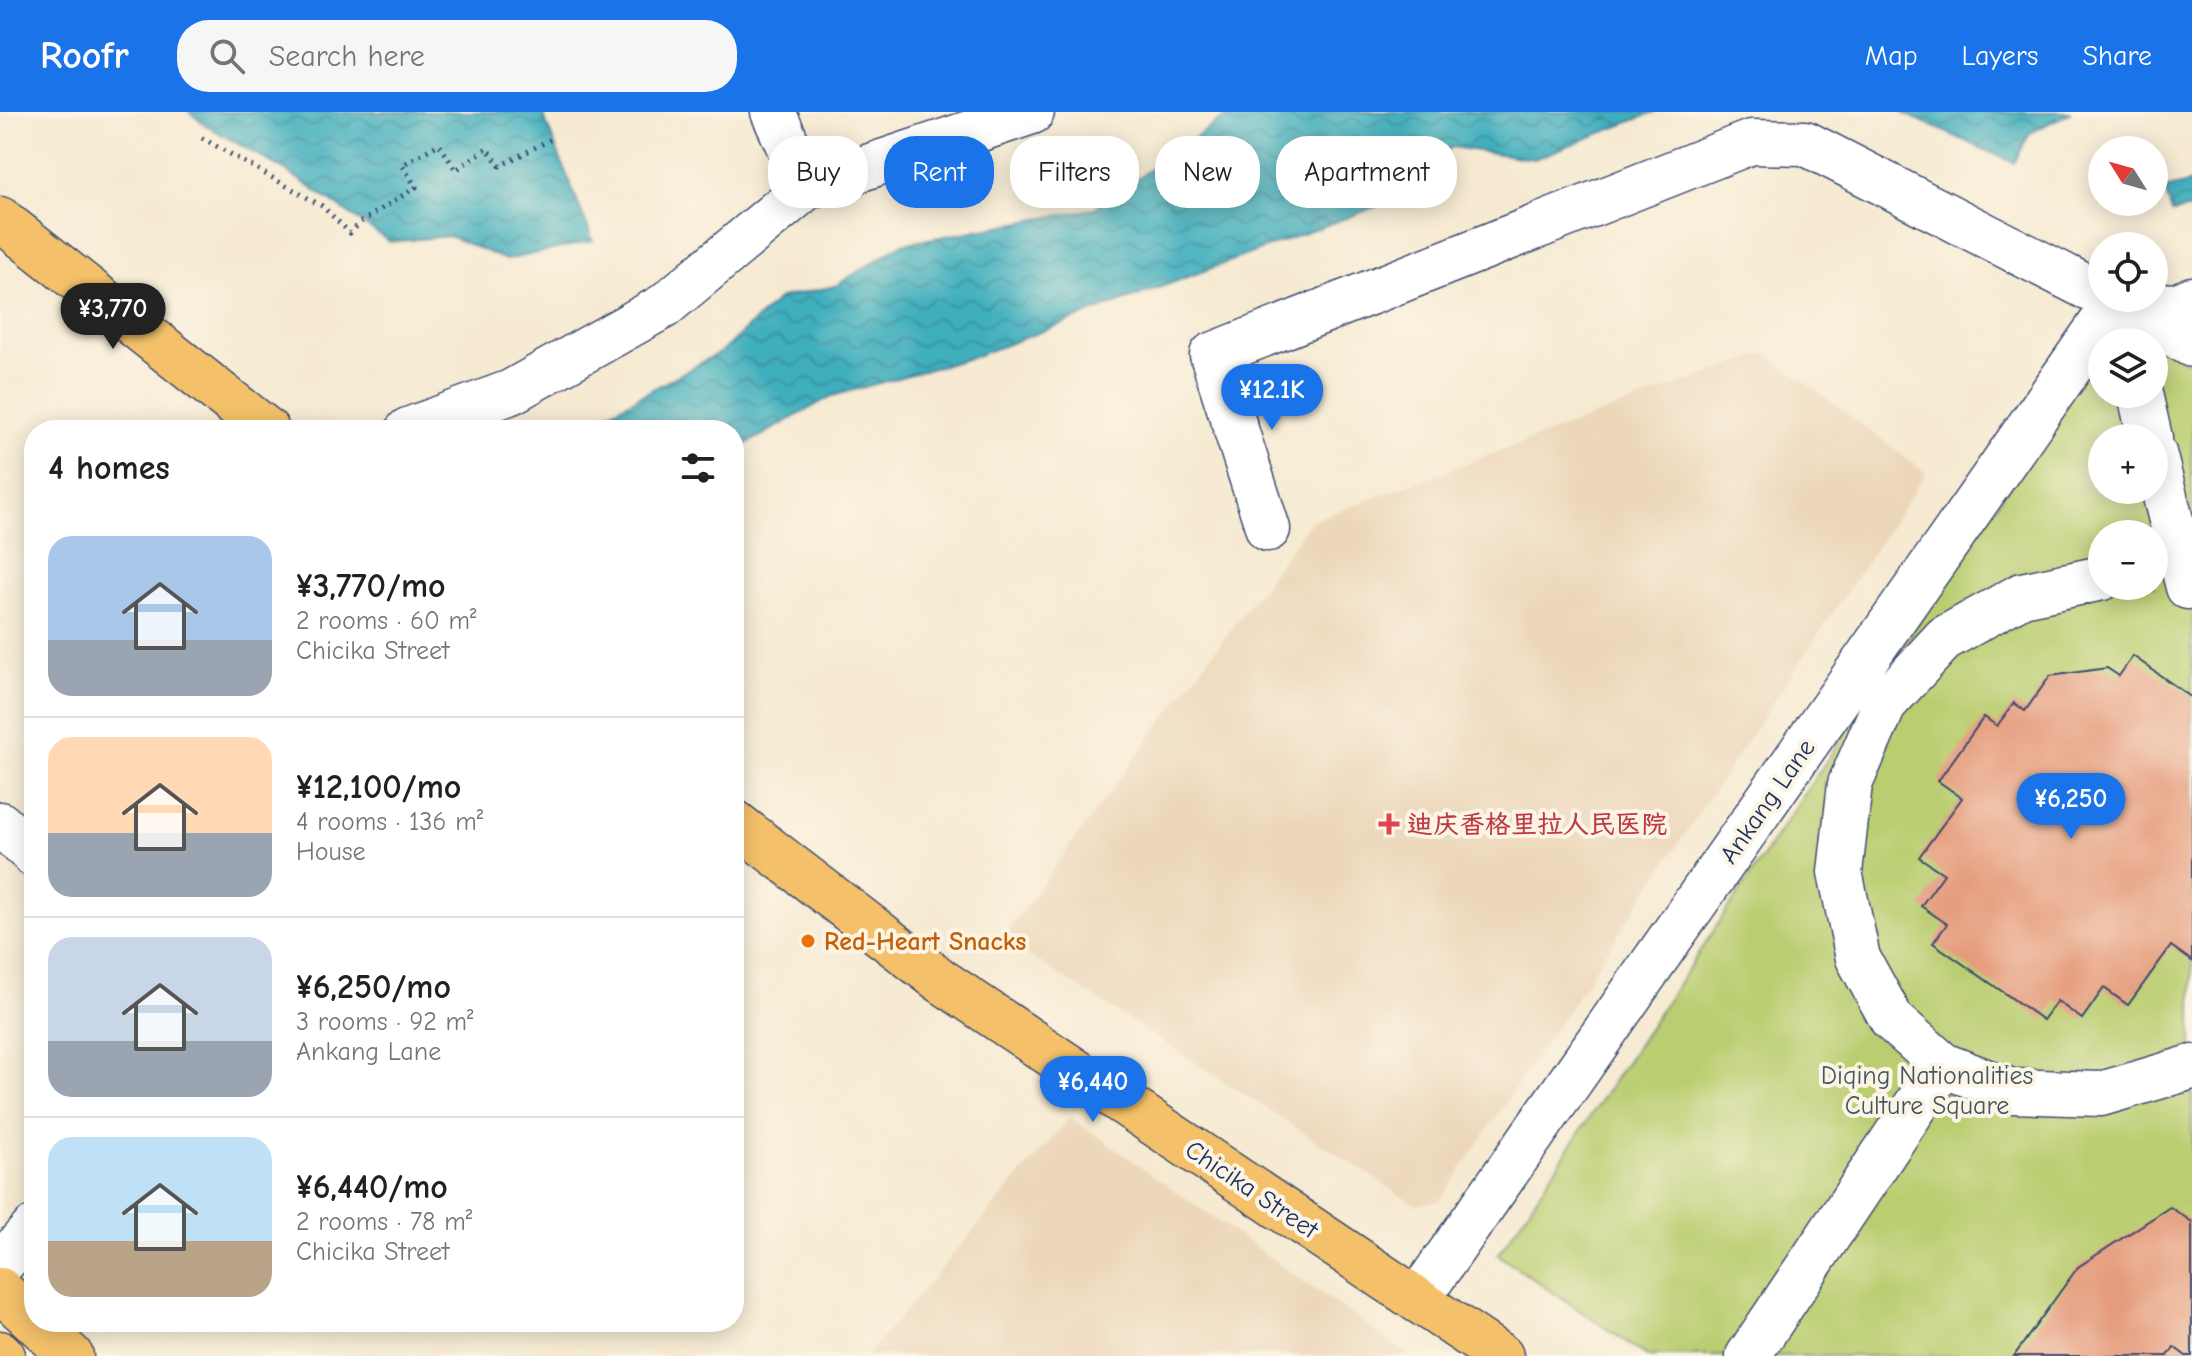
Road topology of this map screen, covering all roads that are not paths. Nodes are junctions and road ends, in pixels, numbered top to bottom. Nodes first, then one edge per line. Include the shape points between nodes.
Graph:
1 (773, 112) edge
2 (1032, 112) edge
3 (784, 136) edge
4 (868, 167) edge
5 (782, 208) edge
6 (0, 219) edge
7 (2088, 296) edge
8 (2192, 299) edge
9 (2168, 306) edge
10 (2111, 312) edge
11 (2120, 312) edge
12 (2192, 345) edge
13 (254, 420) edge
14 (460, 420) edge
15 (2163, 504) edge
16 (1268, 529) dead end
17 (2088, 581) edge
18 (2178, 586) edge
19 (0, 824) edge
20 (744, 830) edge
21 (24, 846) edge
22 (1943, 1065) junction
23 (2192, 1067) edge
24 (24, 1239) edge
25 (0, 1265) edge
26 (0, 1290) edge
27 (1417, 1300) junction
28 (24, 1313) edge
29 (45, 1332) edge
30 (71, 1356) edge
31 (1501, 1356) edge
32 (1748, 1356) edge

1 - 3 street
2 - 4 street
5 - 14 street via 664,306
6 - 13 main road
7 - 16 street via 1805,143 1751,142 1212,355
8 - 9 street
10 - 27 street, Ankang Lane
11 - 12 street
15 - 18 street
17 - 22 street via 2022,595 1945,638 1885,703 1850,784 1840,872 1858,958 1892,1020
19 - 21 street
20 - 27 main road, Chicika Street via 940,980
22 - 23 street via 2011,1091 2101,1094
22 - 32 street
24 - 25 street
26 - 28 main road
27 - 31 main road, Chicika Street
29 - 30 main road

